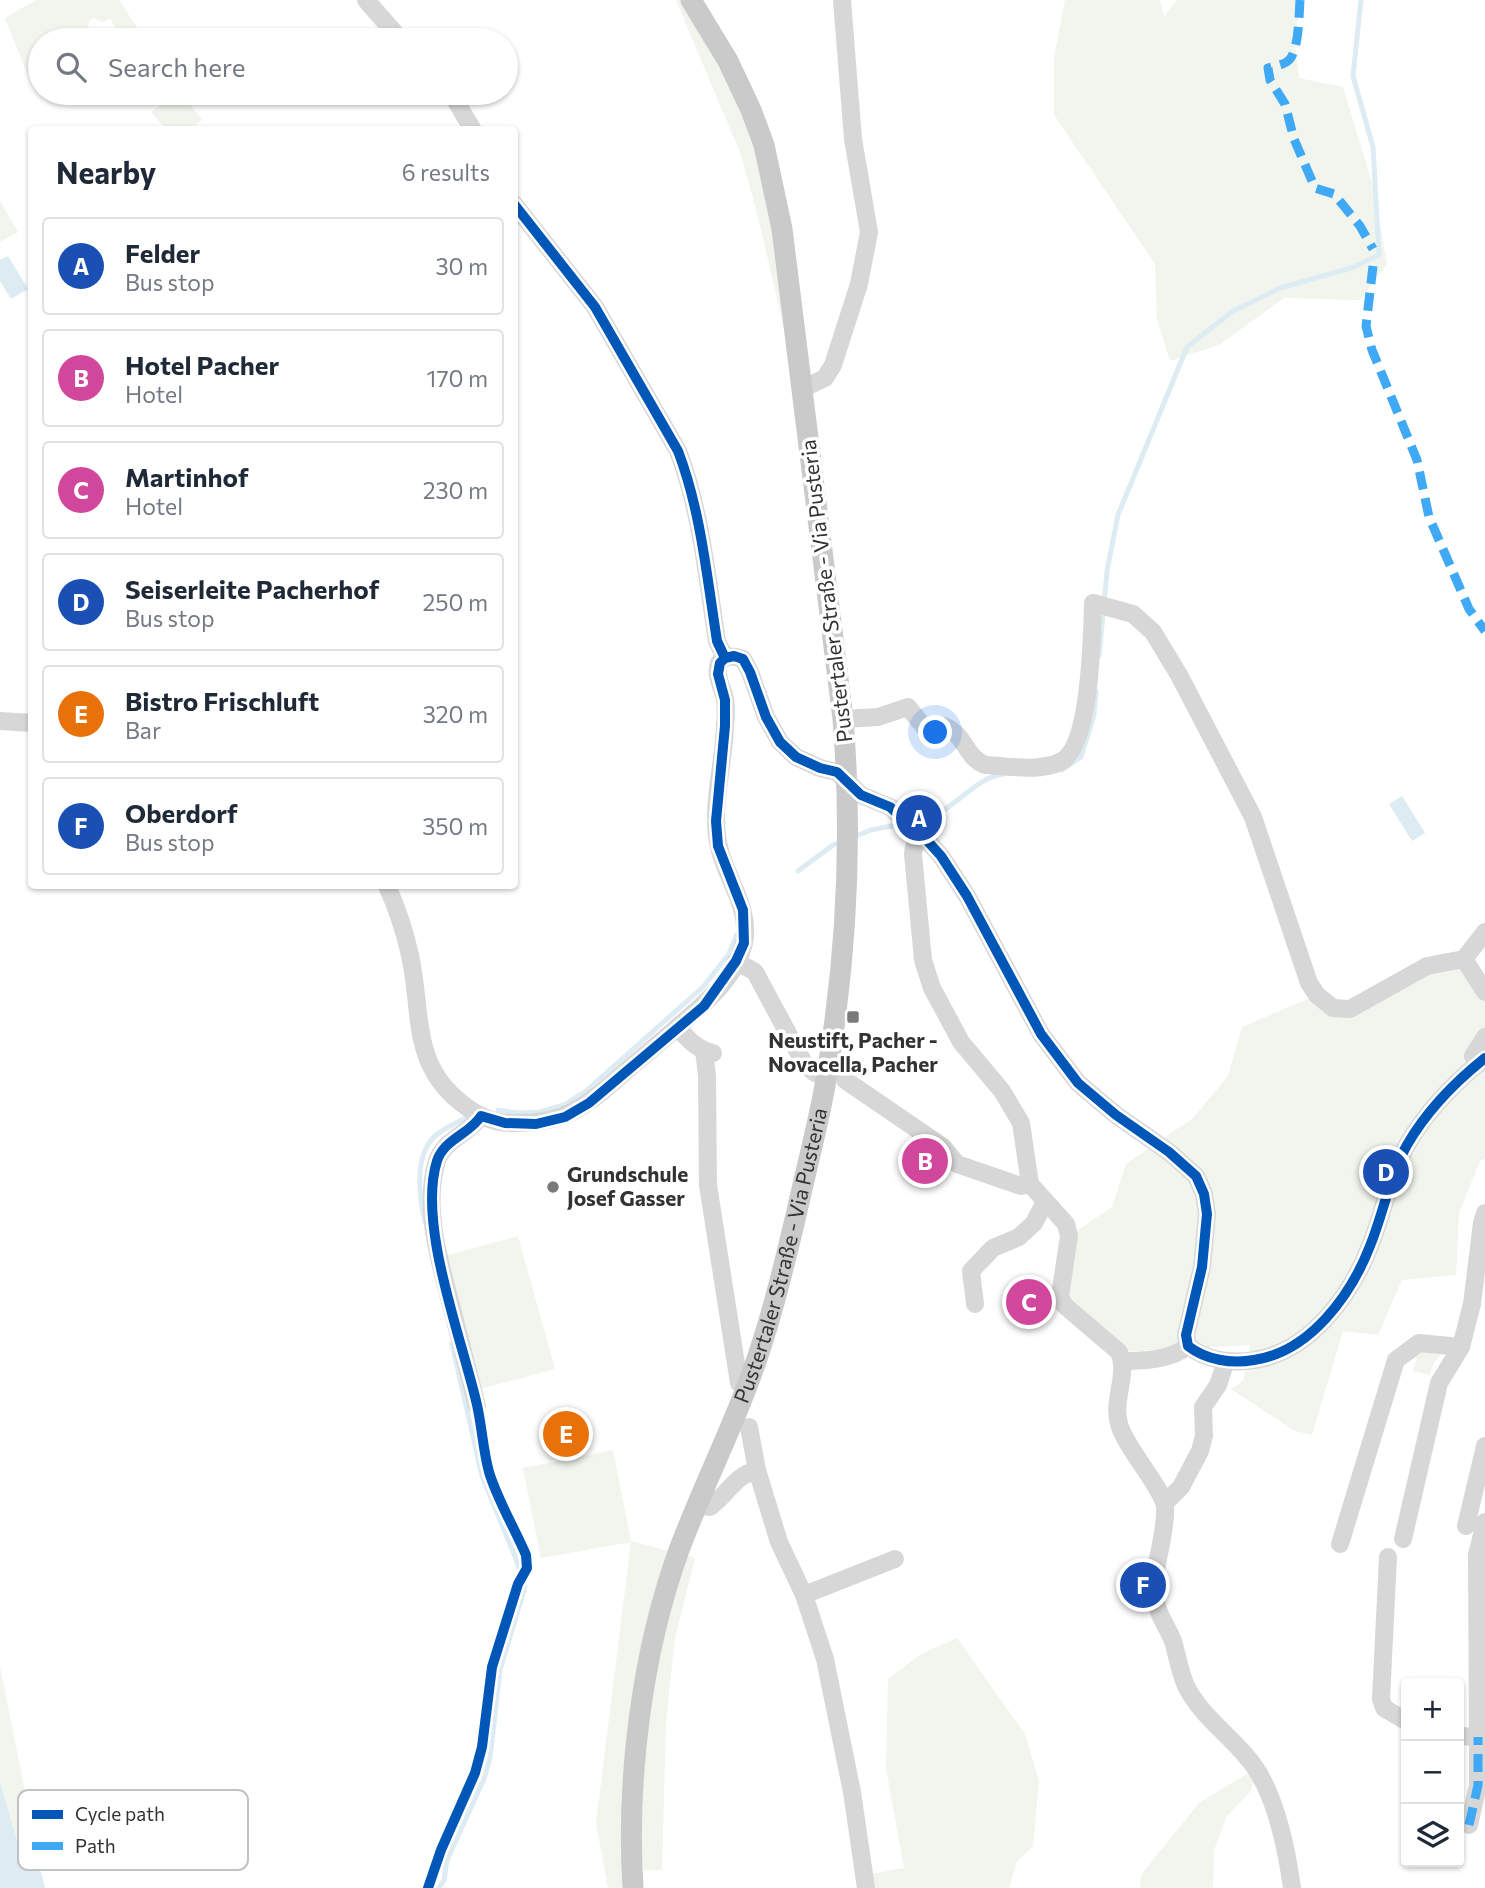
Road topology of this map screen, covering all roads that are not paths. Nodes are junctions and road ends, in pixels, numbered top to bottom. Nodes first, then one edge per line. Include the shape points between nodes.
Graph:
1 (366, 0) edge
2 (691, 0) edge
3 (842, 0) edge
4 (390, 28) edge
5 (458, 105) edge
6 (472, 126) edge
7 (518, 209) edge
8 (802, 389) junction
9 (725, 657) junction
10 (843, 719) junction
11 (0, 721) edge
12 (28, 723) edge
13 (848, 784) junction
14 (923, 836) junction
15 (388, 889) edge
16 (1485, 932) edge
17 (1464, 958) junction
18 (736, 961) junction
19 (1485, 992) edge
20 (677, 1027) junction
21 (1485, 1037) edge
22 (1481, 1061) edge
23 (815, 1073) dead end
24 (845, 1080) dead end
25 (481, 1116) junction
26 (1030, 1184) junction
27 (1045, 1202) junction
28 (1485, 1213) edge
29 (975, 1304) dead end
30 (1188, 1346) junction
31 (1461, 1347) junction
32 (1124, 1361) junction
33 (1227, 1361) junction
34 (739, 1382) dead end
35 (477, 1406) dead end
36 (749, 1427) dead end
37 (1485, 1446) edge
38 (757, 1470) junction
39 (1165, 1503) junction
40 (697, 1504) junction
41 (1485, 1522) edge
42 (1466, 1526) dead end
43 (1403, 1539) dead end
44 (1340, 1544) dead end
45 (1388, 1557) dead end
46 (895, 1559) dead end
47 (804, 1595) junction
48 (1401, 1718) edge
49 (1464, 1736) edge
50 (1478, 1737) junction
51 (1469, 1825) dead end
52 (634, 1888) edge
53 (866, 1888) edge
54 (1292, 1888) edge

1 - 4 street
2 - 8 main road, Pustertaler Straße - Via Pusteria via 728,61 764,145 782,229
3 - 8 street via 853,139 869,232 859,284 833,365 825,378
5 - 6 street
7 - 9 street via 595,307 678,451 697,516 717,641
8 - 10 main road, Pustertaler Straße - Via Pusteria
9 - 13 street via 743,659 780,743 796,757 837,772
9 - 18 street via 718,674 725,726 716,821 718,846 743,910 744,943
10 - 13 main road, Pustertaler Straße - Via Pusteria
10 - 17 street via 878,717 908,707 928,732 944,726 955,731 976,761 985,765 1048,766 1064,761 1080,734 1093,603 1133,614 1153,632 1179,675 1253,817 1317,995 1333,1008 1350,1009 1427,966
11 - 12 street
13 - 14 street via 890,807
13 - 40 main road, Pustertaler Straße - Via Pusteria via 842,964 824,1092 764,1339
14 - 26 street via 913,854 923,960 932,988 961,1042 1021,1122
14 - 30 street via 967,896 1041,1034 1078,1083 1196,1176 1206,1214
15 - 25 street via 410,951 426,1055 441,1083
16 - 17 street
17 - 19 street
18 - 20 street via 704,1006
18 - 23 street via 755,972 805,1065
20 - 25 street via 589,1103 565,1117 536,1124
20 - 34 street via 710,1052 708,1185
21 - 22 street via 1473,1056
22 - 33 street via 1433,1108 1408,1144 1371,1245 1332,1310 1317,1327 1272,1358
24 - 26 street via 943,1147 957,1164 1021,1186
25 - 35 street via 444,1148 432,1190 436,1249
26 - 27 street
27 - 29 street via 1034,1223 1019,1237 993,1248 971,1271
27 - 32 street via 1066,1224 1069,1236 1060,1296 1064,1305
28 - 31 street
30 - 32 street via 1157,1360
30 - 33 street
31 - 43 street via 1439,1382
31 - 44 street via 1419,1343 1396,1360
32 - 39 street via 1116,1405 1118,1422
33 - 39 street via 1203,1407 1200,1451 1181,1487
36 - 38 street
37 - 42 street
38 - 40 street via 746,1472 710,1507
38 - 47 street via 779,1542
39 - 54 street via 1157,1567 1158,1609 1186,1685 1257,1771 1273,1804
40 - 52 main road, Pustertaler Straße - Via Pusteria via 651,1644 634,1799
41 - 50 street via 1477,1555
45 - 48 street via 1381,1699 1384,1708
46 - 47 street
47 - 53 street via 840,1728
49 - 50 street
50 - 51 street via 1478,1785

